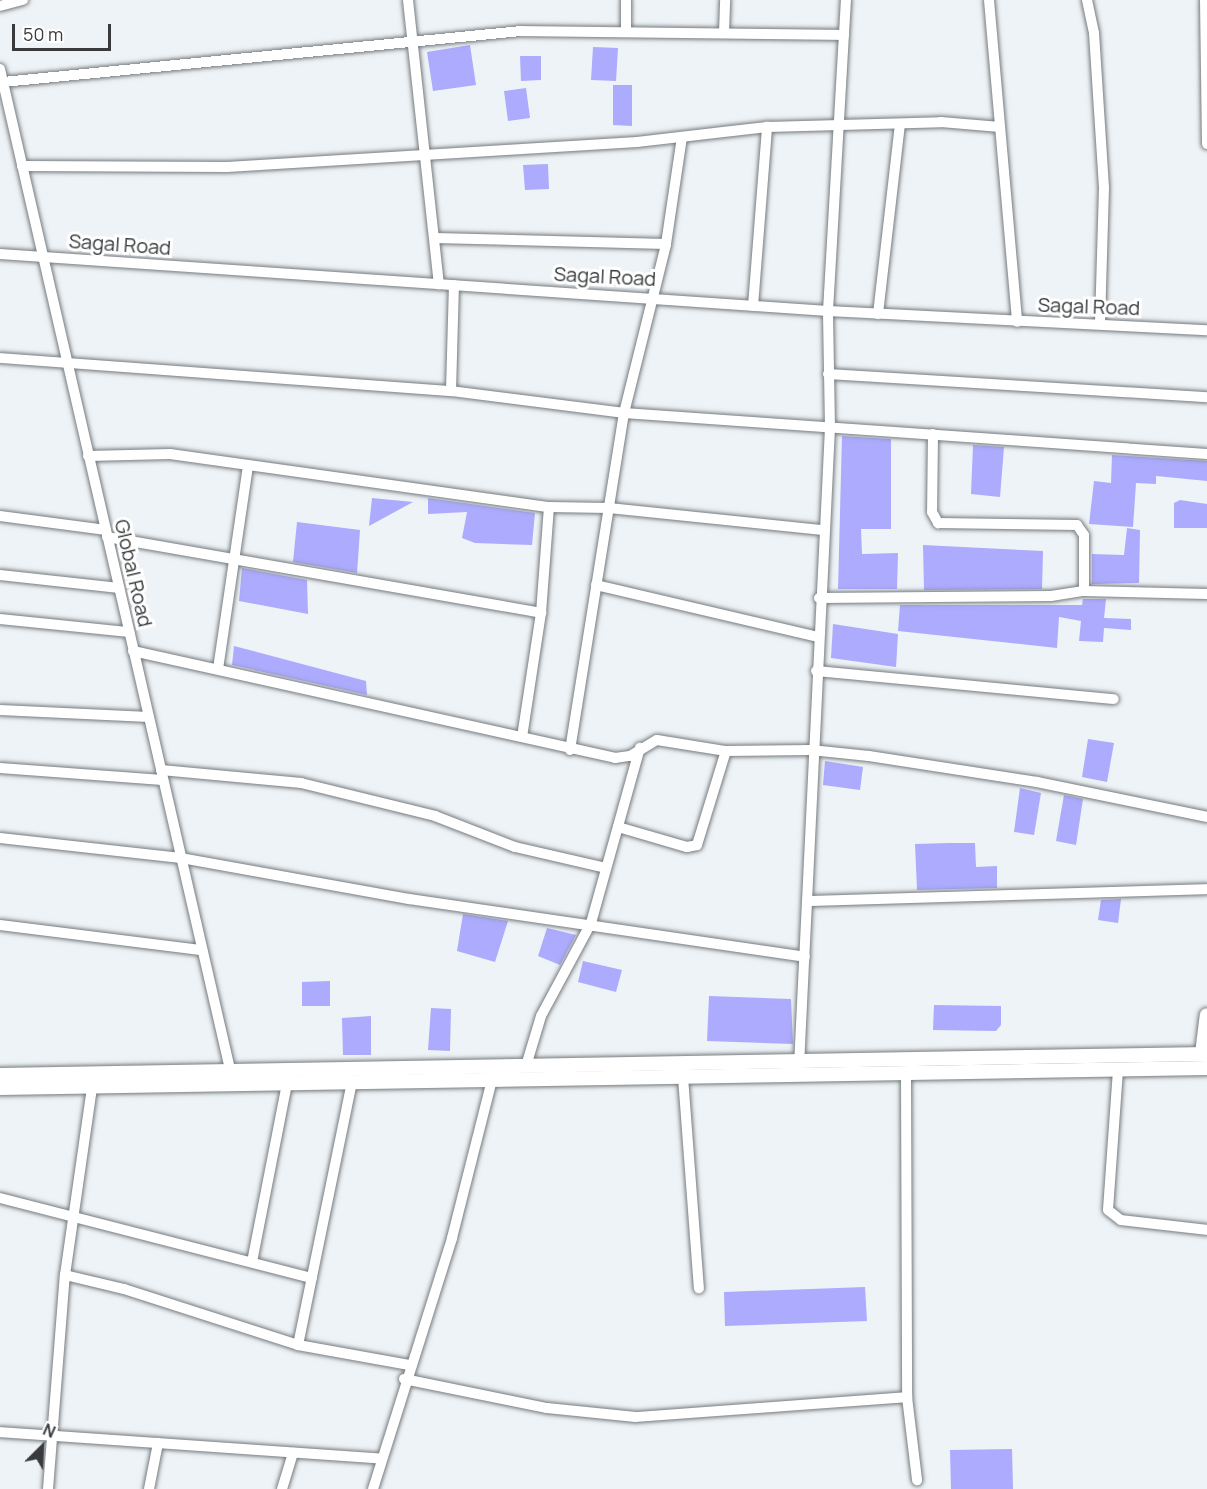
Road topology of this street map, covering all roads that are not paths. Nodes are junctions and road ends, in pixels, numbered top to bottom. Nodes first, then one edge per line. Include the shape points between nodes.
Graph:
1 (23, 0) edge
2 (408, 0) edge
3 (626, 0) edge
4 (725, 0) edge
5 (846, 0) edge
6 (989, 0) edge
7 (1087, 0) edge
8 (1205, 0) edge
9 (0, 6) edge
10 (626, 30) junction
11 (724, 33) junction
12 (844, 35) junction
13 (413, 39) junction
14 (0, 69) edge
15 (3, 82) junction
16 (4, 109) edge
17 (900, 125) junction
18 (767, 127) junction
19 (838, 127) junction
20 (1000, 128) junction
21 (682, 137) junction
22 (1207, 144) edge
23 (428, 153) junction
24 (22, 166) junction
25 (435, 238) junction
26 (666, 244) junction
27 (0, 254) edge
28 (43, 256) junction
29 (438, 284) junction
30 (454, 285) junction
31 (653, 296) junction
32 (753, 306) junction
33 (828, 311) junction
34 (878, 314) junction
35 (1017, 322) junction
36 (1100, 323) junction
37 (1207, 330) edge
38 (0, 358) edge
39 (68, 364) junction
40 (828, 374) junction
41 (451, 391) junction
42 (1207, 397) edge
43 (624, 413) junction
44 (830, 428) junction
45 (933, 434) junction
46 (1207, 454) edge
47 (88, 456) junction
48 (248, 465) junction
49 (549, 507) junction
50 (609, 508) junction
51 (0, 516) edge
52 (823, 530) junction
53 (106, 533) junction
54 (234, 560) junction
55 (0, 575) edge
56 (596, 585) junction
57 (119, 588) junction
58 (1084, 591) junction
59 (1207, 594) edge
60 (819, 598) junction
61 (541, 612) junction
62 (0, 619) edge
63 (129, 632) junction
64 (817, 637) junction
65 (134, 651) junction
66 (218, 669) junction
67 (816, 671) junction
68 (1114, 699) dead end
69 (0, 710) edge
70 (149, 717) junction
71 (522, 737) junction
72 (640, 748) junction
73 (570, 750) junction
74 (811, 750) junction
75 (726, 751) junction
76 (0, 768) edge
77 (162, 775) junction
78 (1207, 817) edge
79 (618, 827) junction
80 (0, 838) edge
81 (181, 858) junction
82 (606, 868) junction
83 (1207, 889) edge
84 (807, 901) junction
85 (591, 923) junction
86 (0, 925) edge
87 (202, 950) junction
88 (805, 957) junction
89 (1207, 1016) edge
90 (1205, 1054) edge
91 (526, 1066) junction
92 (798, 1068) junction
93 (1207, 1068) edge
94 (1118, 1070) junction
95 (906, 1073) junction
96 (0, 1075) edge
97 (683, 1077) junction
98 (232, 1078) junction
99 (492, 1080) junction
100 (352, 1082) junction
101 (287, 1084) junction
102 (92, 1087) junction
103 (0, 1088) edge
104 (0, 1198) edge
105 (74, 1214) junction
106 (1207, 1230) edge
107 (252, 1262) junction
108 (65, 1275) junction
109 (312, 1278) junction
110 (699, 1288) dead end
111 (298, 1345) junction
112 (409, 1365) junction
113 (404, 1379) junction
114 (907, 1397) junction
115 (0, 1432) edge
116 (55, 1436) junction
117 (158, 1443) junction
118 (293, 1453) junction
119 (382, 1459) junction
120 (917, 1480) dead end
121 (48, 1489) edge
122 (149, 1489) edge
123 (282, 1489) edge
124 (373, 1489) edge

1 - 9 street
2 - 13 street
3 - 10 street
4 - 11 street
5 - 12 street
6 - 20 street
7 - 36 street via 1094,33 1104,188
8 - 22 street
10 - 11 street
10 - 13 street
11 - 12 street
12 - 19 street
13 - 15 street
13 - 23 street
14 - 15 street, Global Road
15 - 16 street, Global Road
16 - 24 street, Global Road
17 - 19 street
17 - 20 street
17 - 34 street
18 - 19 street
18 - 21 street
18 - 32 street
19 - 33 street
20 - 35 street
21 - 23 street
21 - 26 street
23 - 24 street via 227,167
23 - 25 street
24 - 28 street, Global Road
25 - 26 street
25 - 29 street
26 - 31 street
27 - 28 street, Sagal Road
28 - 29 street, Sagal Road
28 - 39 street, Global Road
29 - 30 street, Sagal Road
30 - 31 street, Sagal Road
30 - 41 street
31 - 32 street, Sagal Road
31 - 43 street
32 - 33 street, Sagal Road
33 - 34 street, Sagal Road
33 - 40 street
34 - 35 street, Sagal Road
35 - 36 street, Sagal Road
36 - 37 street, Sagal Road
38 - 39 street
39 - 41 street
39 - 47 street, Global Road
40 - 42 street
40 - 44 street
41 - 43 street
43 - 44 street
43 - 50 street
44 - 45 street
44 - 52 street
45 - 46 street
45 - 58 street via 932,512 938,523 1077,525 1084,535
47 - 48 street via 170,454
47 - 53 street, Global Road
48 - 49 street
48 - 54 street
49 - 50 street
49 - 61 street
50 - 52 street
50 - 56 street
51 - 53 street
52 - 60 street
53 - 54 street
53 - 57 street, Global Road
54 - 61 street
54 - 66 street
55 - 57 street
56 - 64 street
56 - 73 street
57 - 63 street, Global Road
58 - 59 street
58 - 60 street via 1051,596
60 - 64 street
61 - 71 street
62 - 63 street
63 - 65 street, Global Road
64 - 67 street
65 - 66 street
65 - 70 street, Global Road
66 - 71 street
67 - 68 street
67 - 74 street
69 - 70 street
70 - 77 street, Global Road
71 - 73 street
72 - 73 street via 615,758
72 - 75 street via 657,740
72 - 79 street
74 - 75 street
74 - 78 street via 1037,782
74 - 84 street
75 - 79 street via 697,845 687,847
76 - 77 street
77 - 81 street, Global Road
77 - 82 street via 301,783 435,816 515,847
79 - 82 street
80 - 81 street
81 - 85 street via 409,899
81 - 87 street, Global Road
82 - 85 street
83 - 84 street
84 - 88 street
85 - 88 street
85 - 91 street via 542,1016
86 - 87 street
87 - 98 street, Global Road
88 - 92 street
89 - 90 street
90 - 92 street
91 - 92 street
91 - 98 street
92 - 95 street
92 - 97 street
93 - 94 street
94 - 95 street
94 - 106 street via 1108,1210 1121,1220
95 - 114 street
96 - 98 street
97 - 99 street
97 - 110 street
98 - 101 street
98 - 102 street
99 - 100 street
99 - 112 street via 452,1238
100 - 101 street
100 - 109 street
101 - 107 street
102 - 103 street
102 - 105 street
104 - 105 street
105 - 107 street
105 - 108 street
107 - 109 street
108 - 111 street via 124,1289
108 - 116 street
109 - 111 street
111 - 112 street
112 - 113 street
113 - 114 street via 547,1408 636,1417
113 - 119 street
114 - 120 street
115 - 116 street
116 - 117 street
116 - 121 street
117 - 118 street
117 - 122 street
118 - 119 street
118 - 123 street
119 - 124 street

